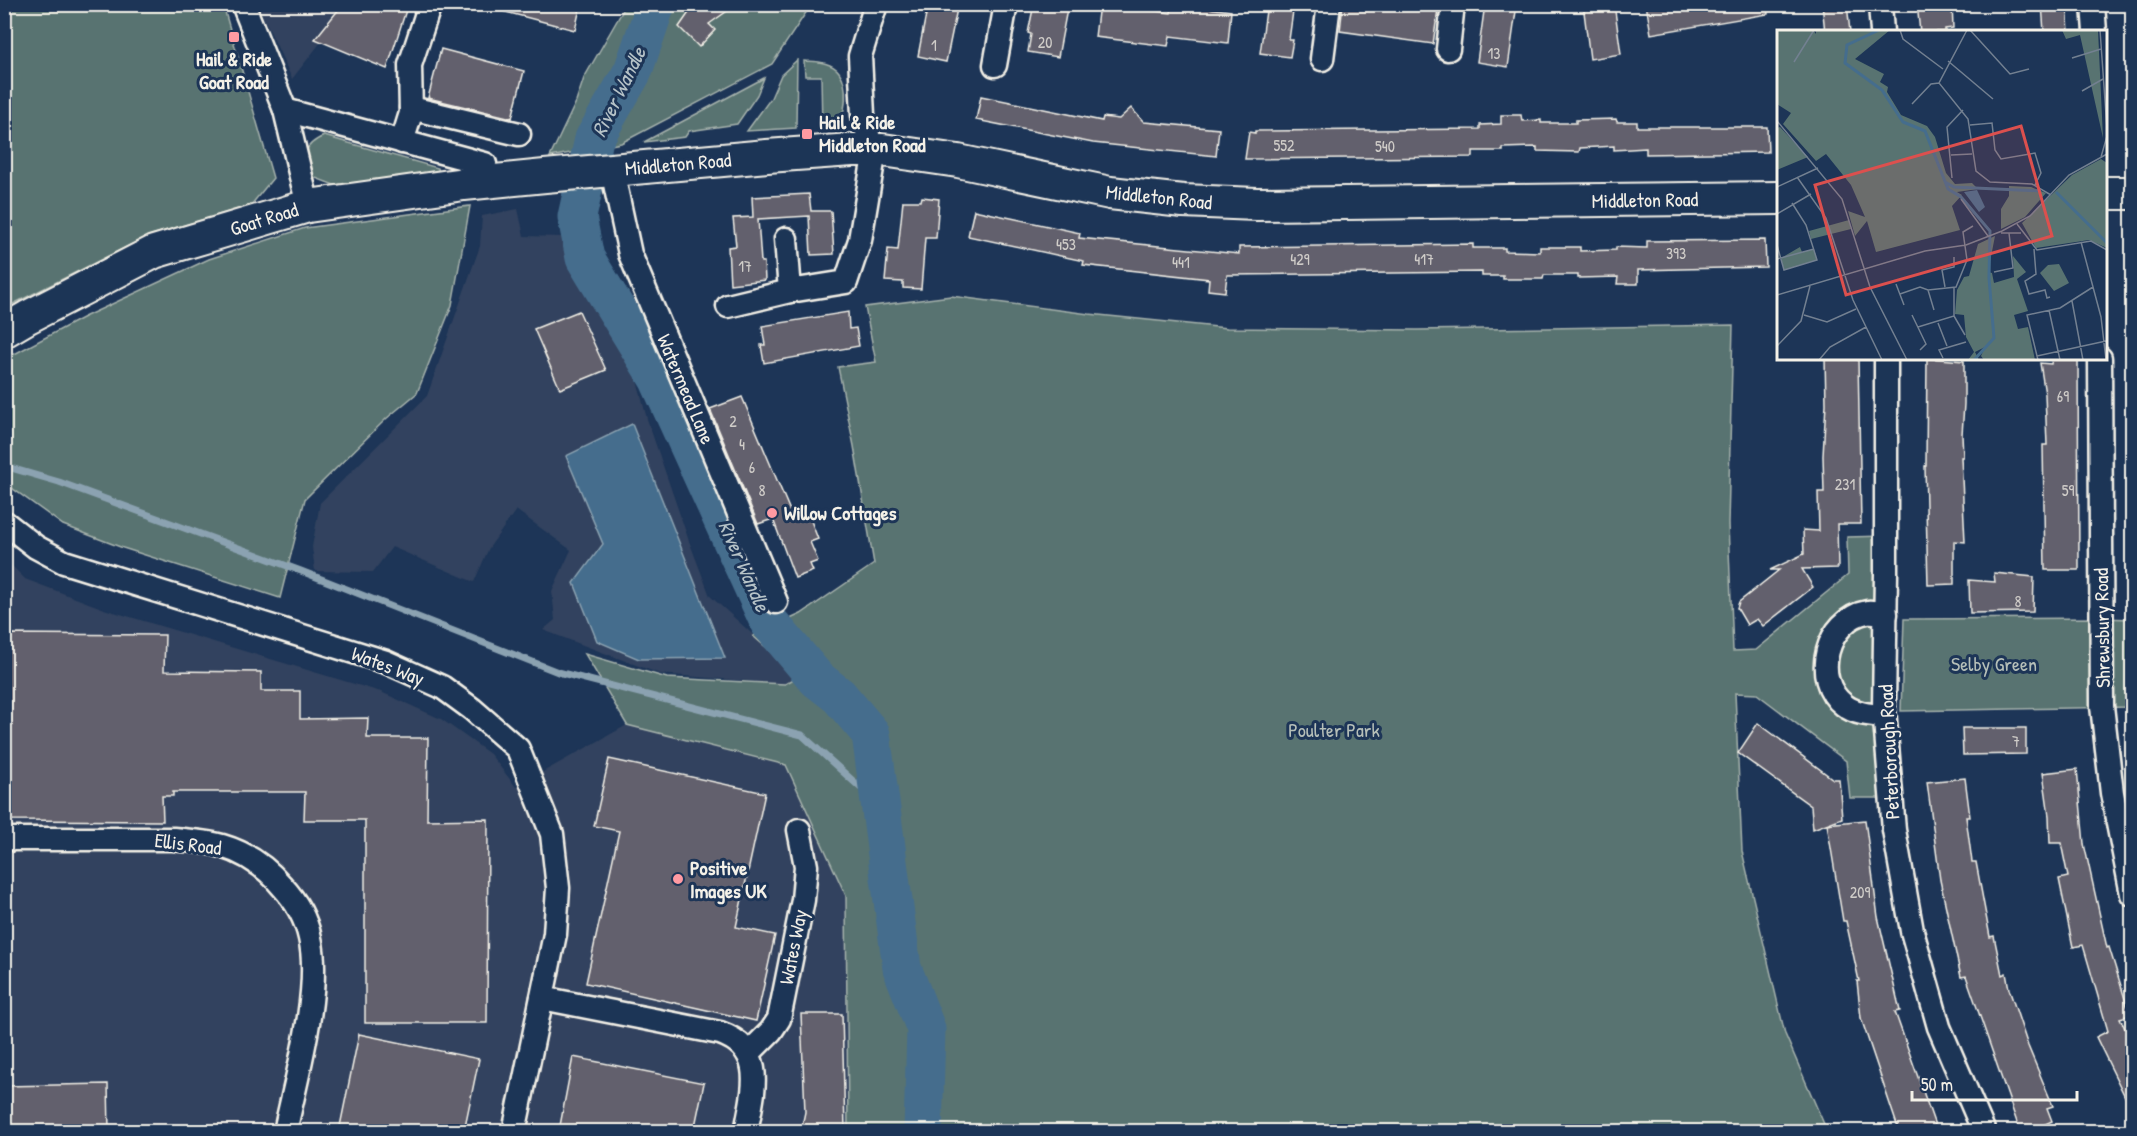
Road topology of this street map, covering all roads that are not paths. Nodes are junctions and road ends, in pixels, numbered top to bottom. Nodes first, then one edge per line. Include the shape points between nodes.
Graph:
1 (243, 4) edge
2 (430, 4) edge
3 (876, 4) edge
4 (1006, 4) edge
5 (1329, 4) edge
6 (1453, 4) edge
7 (1880, 4) edge
8 (2093, 4) edge
9 (1882, 30) edge
10 (2095, 30) edge
11 (1448, 49) dead end
12 (1322, 59) dead end
13 (995, 65) dead end
14 (411, 108) junction
15 (285, 110) junction
16 (519, 134) dead end
17 (402, 142) junction
18 (872, 151) junction
19 (485, 164) dead end
20 (612, 170) junction
21 (545, 176) joint
22 (2107, 193) edge
23 (2133, 193) edge
24 (1777, 198) edge
25 (308, 206) junction
26 (786, 239) dead end
27 (790, 291) junction
28 (728, 306) dead end
29 (4, 331) edge
30 (1886, 360) edge
31 (2100, 360) edge
32 (9, 535) edge
33 (776, 602) dead end
34 (1886, 614) junction
35 (1884, 716) junction
36 (799, 830) dead end
37 (4, 839) edge
38 (2133, 894) edge
39 (542, 998) junction
40 (749, 1053) junction
41 (285, 1131) edge
42 (514, 1131) edge
43 (746, 1131) edge
44 (1984, 1131) edge

1 - 15 street
2 - 14 street via 410,65
3 - 18 street via 860,56 862,115
4 - 13 street
5 - 12 street
6 - 11 street
7 - 9 street
8 - 10 street
14 - 16 street
14 - 17 street
15 - 17 street
15 - 25 street
17 - 19 street
18 - 20 street, Middleton Road
18 - 24 street, Middleton Road via 923,155 1110,193 1183,201 1257,204
18 - 27 street via 860,240 846,282
20 - 21 street, Middleton Road
20 - 33 street, Watermead Lane via 630,254
21 - 25 street, Goat Road
22 - 23 street
25 - 29 street, Goat Road via 154,252
26 - 27 street
27 - 28 street
30 - 34 street, Peterborough Road
31 - 38 street, Shrewsbury Road via 2102,706 2112,793
32 - 39 street, Wates Way via 84,570 386,662 442,687 472,709 518,749 552,834 558,888 555,934
34 - 35 street, Peterborough Road
34 - 35 street via 1867,612 1850,619 1826,652 1824,671 1832,692 1844,706
35 - 44 street, Peterborough Road via 1894,830 1912,932 1939,1027
36 - 40 street, Wates Way via 806,866 803,900 779,1018
37 - 41 street, Ellis Road via 200,841 243,855 275,877 289,893 307,927 314,974
39 - 40 street via 720,1033 735,1038
39 - 42 street, Wates Way
40 - 43 street via 754,1084

